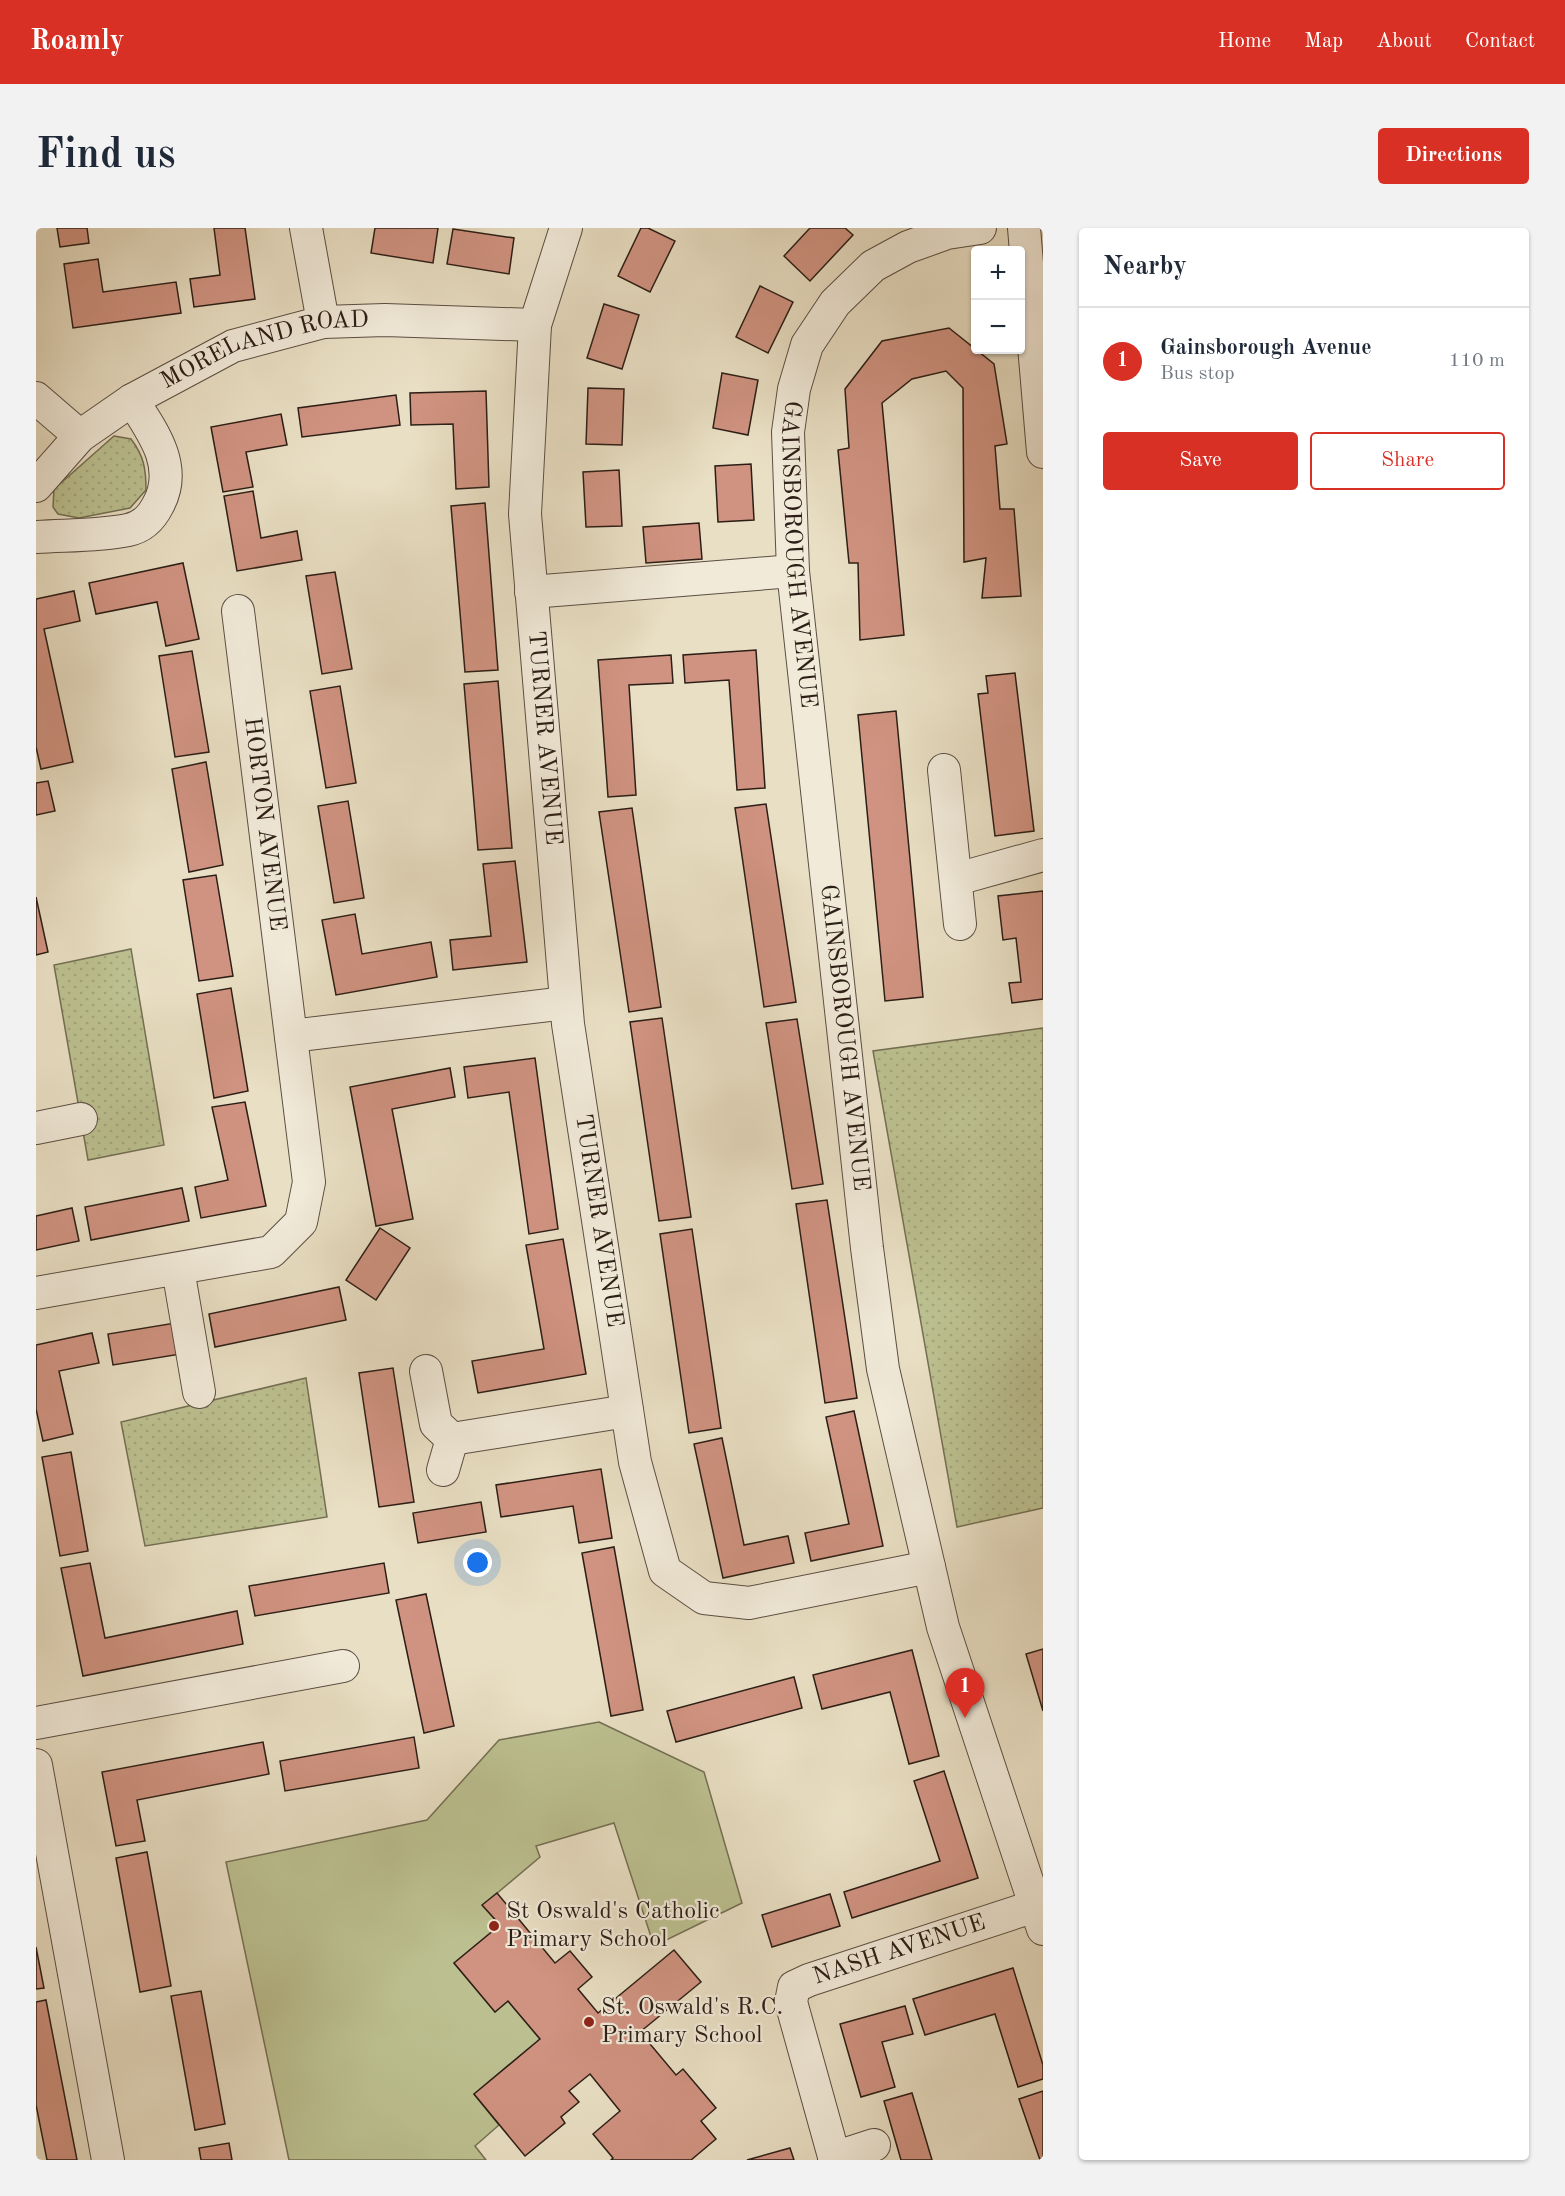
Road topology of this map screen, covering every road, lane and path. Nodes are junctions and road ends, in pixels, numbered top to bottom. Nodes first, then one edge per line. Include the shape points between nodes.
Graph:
1 (306, 228) edge
2 (566, 228) edge
3 (980, 228) edge
4 (1024, 228) edge
5 (323, 321) junction
6 (535, 325) junction
7 (36, 399) edge
8 (132, 400) junction
9 (80, 436) junction
10 (1043, 452) edge
11 (36, 486) edge
12 (36, 537) edge
13 (793, 571) junction
14 (531, 592) junction
15 (238, 612) dead end
16 (944, 770) dead end
17 (1043, 855) edge
18 (957, 879) junction
19 (960, 924) dead end
20 (566, 1003) junction
21 (291, 1036) junction
22 (81, 1119) dead end
23 (36, 1128) edge
24 (178, 1269) junction
25 (36, 1293) edge
26 (426, 1371) dead end
27 (200, 1392) dead end
28 (627, 1411) junction
29 (452, 1439) junction
30 (443, 1470) dead end
31 (929, 1567) junction
32 (343, 1666) dead end
33 (36, 1723) edge
34 (36, 1765) edge
35 (1039, 1910) edge
36 (874, 2145) dead end
37 (834, 2159) edge
38 (108, 2160) edge

1 - 5 street
2 - 6 street, TURNER AVENUE
3 - 13 street, GAINSBOROUGH AVENUE via 947,233 908,247 873,266 835,303 807,345 794,389 788,432
4 - 10 street
5 - 6 street, MORELAND ROAD
5 - 8 street, MORELAND ROAD via 233,346
6 - 14 street, TURNER AVENUE via 525,514
7 - 9 street
8 - 9 street, MORELAND ROAD
8 - 12 street via 159,442 167,471 164,495 151,519 129,530
9 - 11 street, MORELAND ROAD
13 - 14 street
13 - 31 street, GAINSBOROUGH AVENUE via 883,1369
14 - 20 street, TURNER AVENUE
15 - 21 street, HORTON AVENUE
16 - 18 street
17 - 18 street
18 - 19 street
20 - 21 street
20 - 28 street, TURNER AVENUE
21 - 24 street, HORTON AVENUE via 309,1182 301,1222 271,1252
22 - 23 street
24 - 25 street, HORTON AVENUE
24 - 27 street
26 - 29 street via 436,1424
28 - 29 street
28 - 31 street, TURNER AVENUE via 635,1462 665,1571 704,1598 749,1603
29 - 30 street
31 - 35 street, GAINSBOROUGH AVENUE via 943,1627
32 - 33 street
34 - 38 street
35 - 37 street, NASH AVENUE via 794,1987 791,2002
36 - 37 street, NASH AVENUE

